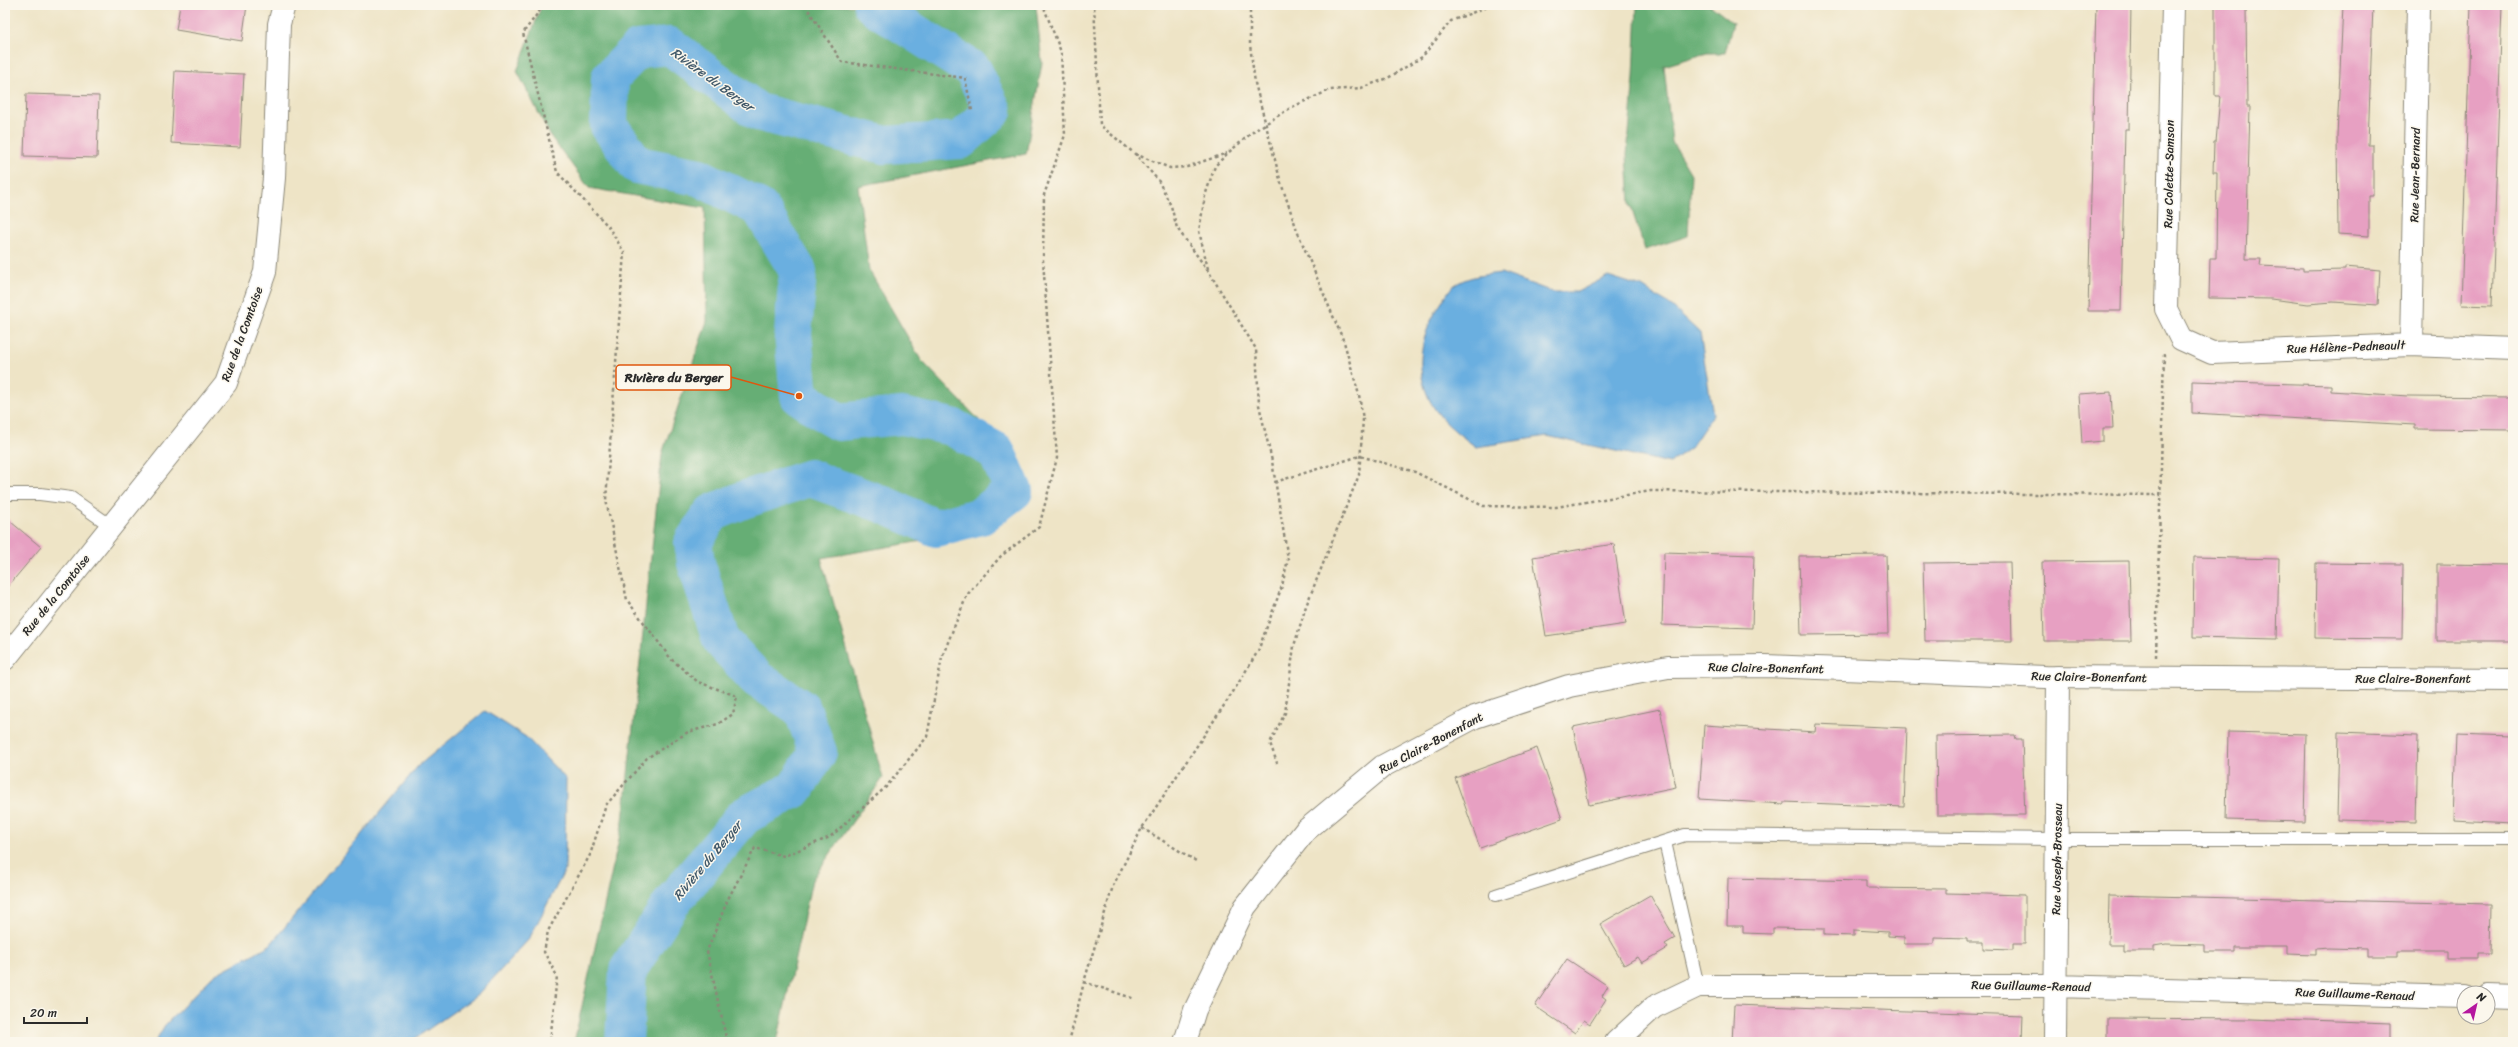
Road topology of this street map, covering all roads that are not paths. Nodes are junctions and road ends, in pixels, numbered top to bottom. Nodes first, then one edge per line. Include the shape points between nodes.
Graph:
1 (284, 5) edge
2 (2174, 5) edge
3 (2418, 5) edge
4 (2173, 323) joint
5 (2411, 345) junction
6 (2513, 349) edge
7 (5, 494) edge
8 (112, 526) junction
9 (5, 659) edge
10 (2058, 677) junction
11 (2513, 680) edge
12 (2057, 839) junction
13 (2513, 839) edge
14 (1665, 842) junction
15 (1496, 895) dead end
16 (1698, 986) junction
17 (2055, 986) junction
18 (2456, 997) edge
19 (2496, 997) edge
20 (2513, 998) edge
21 (1185, 1042) edge
22 (1616, 1042) edge
23 (2055, 1042) edge

1 - 8 street, Rue de la Comtoise via 279,24 274,178 265,272 226,383
2 - 4 street, Rue Colette-Samson
3 - 5 street, Rue Jean-Bernard
4 - 5 street, Rue Hélène-Pedneault via 2212,353
5 - 6 street, Rue Hélène-Pedneault
7 - 8 lane via 40,494 71,498
8 - 9 street, Rue de la Comtoise
10 - 11 street, Rue Claire-Bonenfant
10 - 12 street, Rue Joseph-Brosseau
10 - 21 street, Rue Claire-Bonenfant via 1765,666 1668,668 1569,686 1475,717 1383,766 1305,831 1245,906 1195,1010
12 - 13 lane
12 - 14 lane via 1685,835
12 - 17 street, Rue Joseph-Brosseau
14 - 15 lane
14 - 16 lane
16 - 17 street, Rue Guillaume-Renaud
16 - 22 street, Rue Guillaume-Renaud via 1654,1007
17 - 18 street, Rue Guillaume-Renaud
17 - 23 street, Rue Joseph-Brosseau
19 - 20 street

